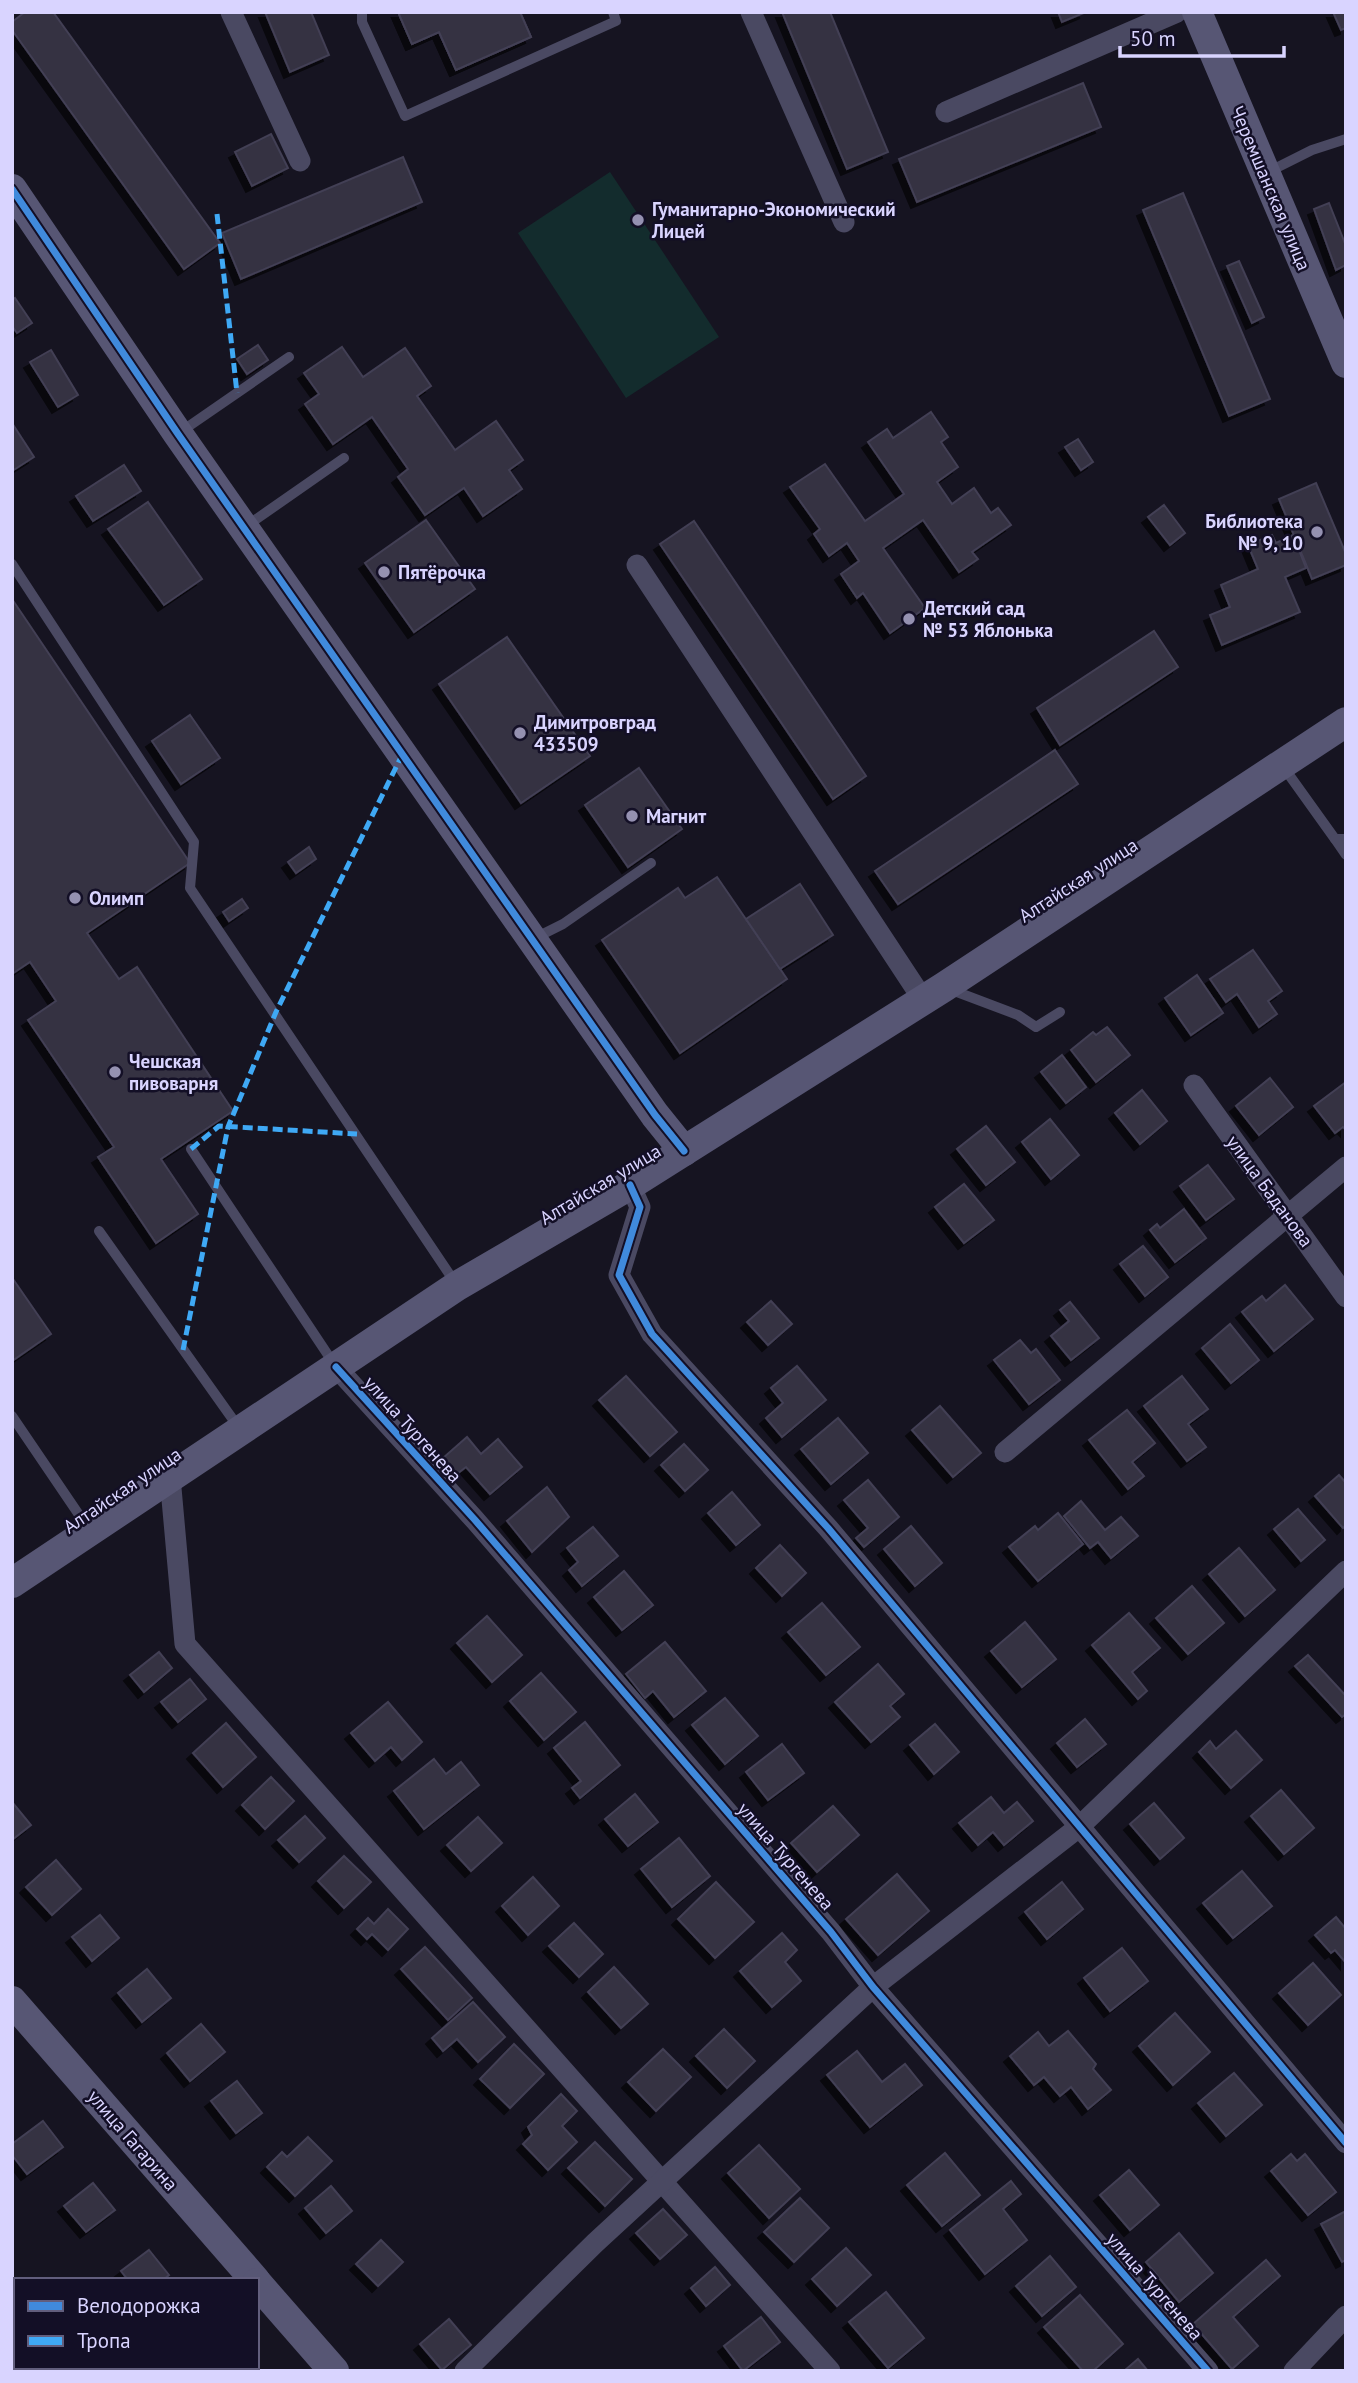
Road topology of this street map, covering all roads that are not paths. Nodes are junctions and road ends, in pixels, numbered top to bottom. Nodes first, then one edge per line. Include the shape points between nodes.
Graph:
1 (231, 12) edge
2 (362, 12) edge
3 (613, 12) edge
4 (751, 12) edge
5 (1177, 12) edge
6 (1197, 12) edge
7 (946, 112) dead end
8 (1346, 139) edge
9 (300, 161) dead end
10 (1265, 173) junction
11 (12, 189) edge
12 (844, 222) dead end
13 (289, 357) dead end
14 (1346, 363) edge
15 (178, 434) junction
16 (344, 458) dead end
17 (244, 528) junction
18 (12, 565) edge
19 (637, 565) dead end
20 (1346, 722) edge
21 (1281, 764) junction
22 (1341, 839) edge
23 (1346, 855) edge
24 (651, 863) dead end
25 (533, 939) junction
26 (933, 993) junction
27 (1060, 1012) dead end
28 (1194, 1085) dead end
29 (191, 1149) dead end
30 (684, 1150) junction
31 (1346, 1167) edge
32 (630, 1185) junction
33 (1287, 1214) junction
34 (99, 1231) dead end
35 (457, 1286) junction
36 (1346, 1297) edge
37 (336, 1367) junction
38 (12, 1416) edge
39 (240, 1430) junction
40 (1005, 1451) dead end
41 (170, 1477) junction
42 (90, 1531) junction
43 (1346, 1571) edge
44 (12, 1583) edge
45 (1079, 1826) junction
46 (873, 1987) junction
47 (12, 2001) edge
48 (1346, 2143) edge
49 (663, 2182) junction
50 (253, 2278) edge
51 (259, 2284) edge
52 (1346, 2316) edge
53 (334, 2371) edge
54 (465, 2371) edge
55 (830, 2371) edge
56 (1208, 2371) edge
57 (1294, 2371) edge

1 - 9 street
2 - 3 lane via 362,22 405,116 616,21
4 - 12 street
5 - 7 street
6 - 10 main road, Черемшанская улица
8 - 10 lane
10 - 14 main road, Черемшанская улица
11 - 15 main road
13 - 15 lane
15 - 17 main road
16 - 17 lane
17 - 25 main road
18 - 35 lane via 194,842 190,888
19 - 26 street
20 - 21 main road, Алтайская улица
21 - 22 lane
21 - 26 main road, Алтайская улица
22 - 23 lane
24 - 25 lane via 563,924
25 - 30 main road
26 - 27 lane via 1018,1015 1036,1027
26 - 30 main road, Алтайская улица
28 - 33 street, улица Баданова
29 - 37 lane
30 - 32 main road, Алтайская улица
31 - 33 street
32 - 35 main road, Алтайская улица
32 - 45 street via 640,1207 619,1275 652,1334 828,1528
33 - 36 street, улица Баданова
33 - 40 street
34 - 39 lane
35 - 37 main road, Алтайская улица
37 - 39 main road, Алтайская улица
37 - 46 street, улица Тургенева via 475,1520 831,1931
38 - 42 lane
39 - 41 main road, Алтайская улица
41 - 42 main road, Алтайская улица
41 - 49 street via 185,1644
42 - 44 main road, Алтайская улица
43 - 45 street
45 - 46 street
45 - 48 street
46 - 49 street
46 - 56 street, улица Тургенева
47 - 50 main road, улица Гагарина
49 - 54 street
49 - 55 street
51 - 53 main road, улица Гагарина
52 - 57 street

